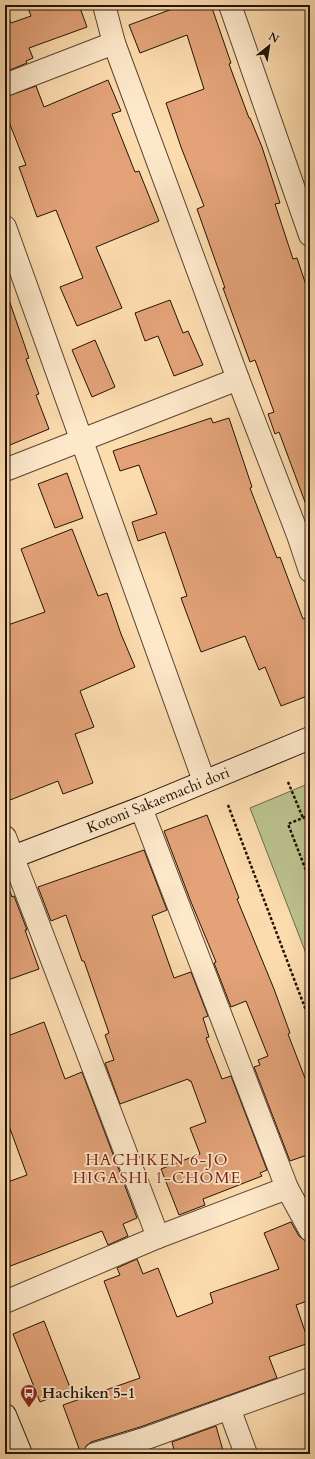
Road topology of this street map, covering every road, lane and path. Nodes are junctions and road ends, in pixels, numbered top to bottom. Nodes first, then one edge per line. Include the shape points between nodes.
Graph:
1 (104, 5) edge
2 (230, 5) edge
3 (114, 43) junction
4 (5, 85) edge
5 (5, 227) edge
6 (310, 235) edge
7 (238, 378) junction
8 (82, 440) junction
9 (5, 470) edge
10 (304, 533) edge
11 (310, 570) edge
12 (310, 738) edge
13 (204, 781) junction
14 (288, 782) dead end
15 (228, 805) dead end
16 (141, 808) junction
17 (310, 815) edge
18 (303, 818) junction
19 (5, 836) edge
20 (9, 859) edge
21 (310, 872) edge
22 (310, 1021) edge
23 (288, 1188) junction
24 (310, 1230) edge
25 (158, 1238) junction
26 (5, 1302) edge
27 (310, 1379) edge
28 (229, 1408) junction
29 (5, 1415) edge
30 (20, 1454) edge
31 (95, 1454) edge
32 (246, 1454) edge

1 - 3 street
2 - 6 street
3 - 4 street
3 - 7 street
5 - 8 street
7 - 8 street
7 - 10 street
8 - 9 street
8 - 13 street
10 - 11 street
12 - 13 street, Kotoni Sakaemachi dori
13 - 16 street, Kotoni Sakaemachi dori
14 - 18 path
15 - 22 path
16 - 20 street, Kotoni Sakaemachi dori
16 - 23 street
17 - 18 path
18 - 21 path via 288,824 307,873
19 - 20 street
20 - 25 street
23 - 24 street
23 - 25 street
25 - 26 street
27 - 28 street
28 - 31 street
28 - 32 street
29 - 30 street

